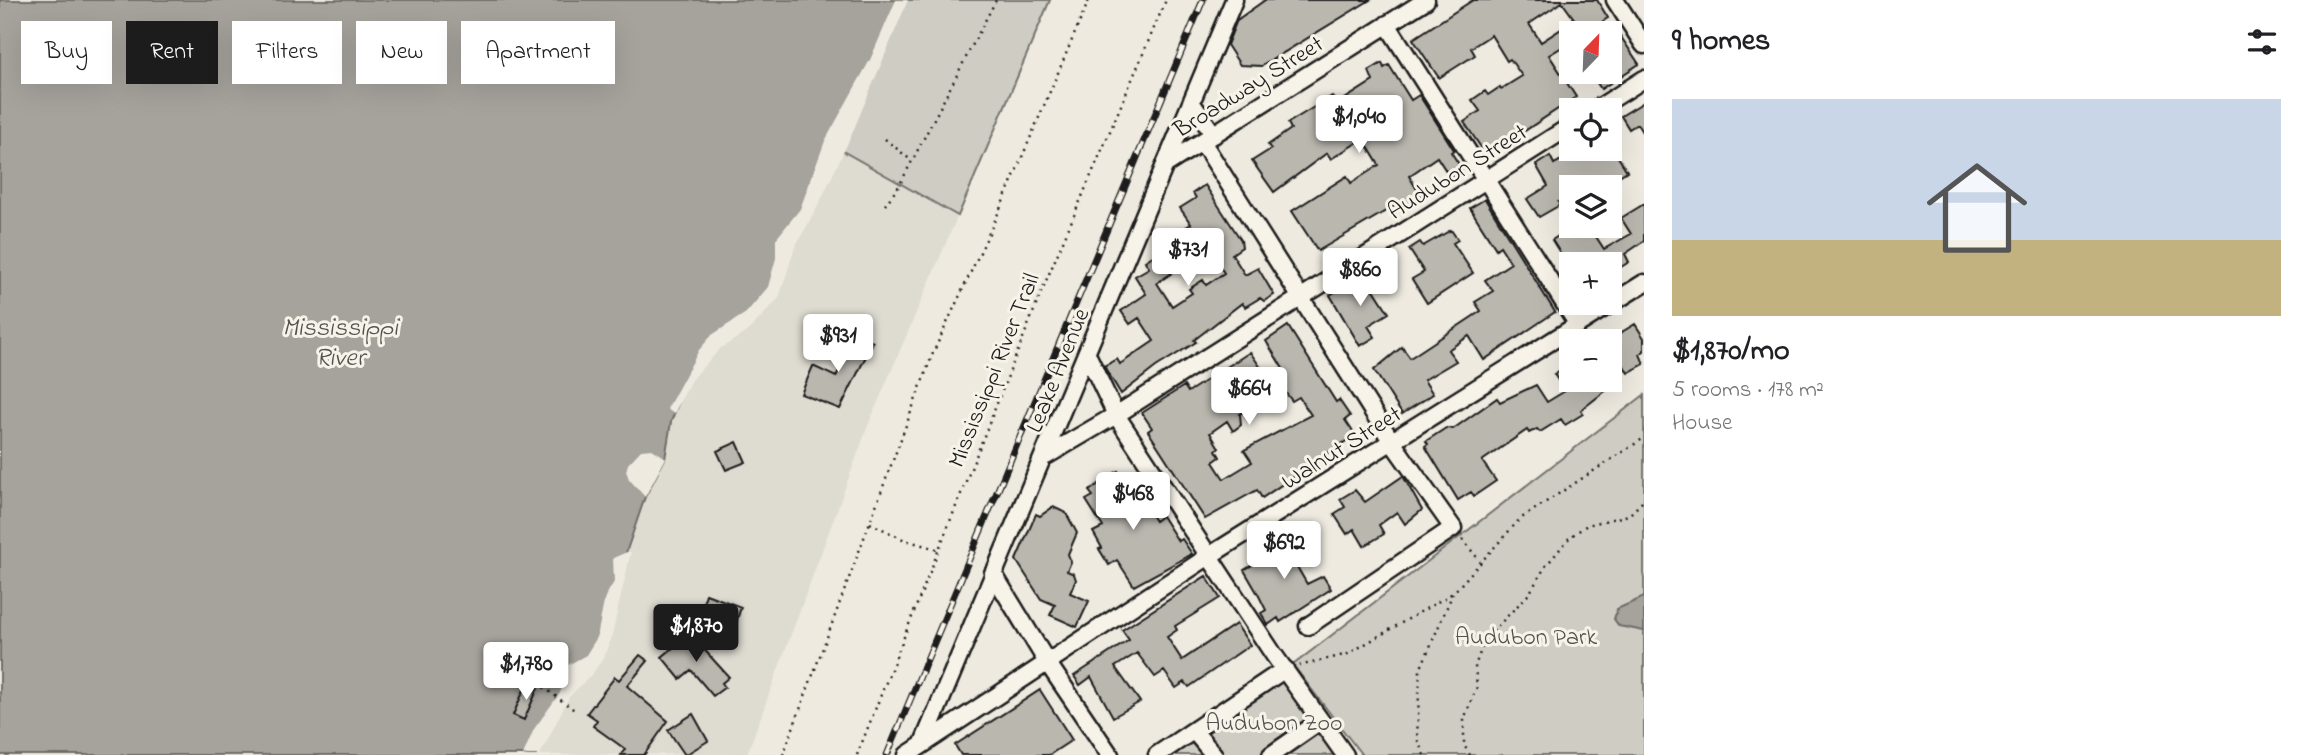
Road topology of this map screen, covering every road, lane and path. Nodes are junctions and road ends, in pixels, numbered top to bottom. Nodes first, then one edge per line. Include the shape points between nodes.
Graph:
1 (996, 0) edge
2 (1089, 0) edge
3 (1166, 0) edge
4 (1234, 0) edge
5 (1426, 0) edge
6 (1615, 0) edge
7 (1387, 24) junction
8 (1644, 44) edge
9 (1644, 79) edge
10 (1614, 98) edge
11 (1191, 102) junction
12 (1559, 133) edge
13 (885, 139) dead end
14 (1208, 139) junction
15 (912, 161) junction
16 (1165, 165) junction
17 (1485, 180) junction
18 (885, 205) dead end
19 (1644, 283) edge
20 (1301, 296) junction
21 (1578, 325) junction
22 (1087, 354) junction
23 (1116, 415) junction
24 (1644, 438) edge
25 (1392, 442) junction
26 (1046, 456) junction
27 (1644, 500) edge
28 (870, 523) junction
29 (1453, 528) junction
30 (940, 550) junction
31 (1209, 556) junction
32 (1480, 562) junction
33 (993, 573) junction
34 (1453, 593) junction
35 (1308, 626) dead end
36 (1047, 662) junction
37 (1285, 669) junction
38 (538, 683) dead end
39 (577, 712) dead end
40 (1320, 721) junction
41 (1194, 731) junction
42 (920, 749) edge
43 (783, 755) edge
44 (857, 755) edge
45 (906, 755) edge
46 (1110, 755) edge
47 (1157, 755) edge
48 (1214, 755) edge
49 (1271, 755) edge
50 (1345, 755) edge
51 (1424, 755) edge
52 (1469, 755) edge

1 - 15 path
2 - 28 path via 933,353
3 - 30 path, Mississippi River Trail via 1043,288
4 - 11 street, Leake Avenue
5 - 7 street, Broadway Street
6 - 8 street
7 - 14 street, Broadway Street
7 - 17 street
9 - 10 street
11 - 14 street
11 - 16 street, Leake Avenue
12 - 17 street, Audubon Street
13 - 15 path
14 - 16 street, Broadway Street
14 - 20 street
15 - 18 path
16 - 22 street, Leake Avenue
17 - 20 street, Audubon Street
17 - 21 street
19 - 21 street, Walnut Street
20 - 23 street, Audubon Street
20 - 25 street
21 - 25 street, Walnut Street
22 - 23 street
22 - 26 street, Leake Avenue
23 - 26 street, Audubon Street
23 - 31 street
24 - 32 path via 1520,519
25 - 29 street
25 - 31 street, Walnut Street
26 - 33 street, Leake Avenue
27 - 52 path via 1622,519 1596,522 1570,537 1529,594 1485,639 1475,666 1478,687 1464,719 1464,745
28 - 30 path
28 - 43 path
29 - 32 path
29 - 35 street
30 - 44 path, Mississippi River Trail
31 - 36 street, Walnut Street
31 - 37 street
32 - 34 path
33 - 36 street
33 - 42 street, Leake Avenue
34 - 37 path via 1348,654
34 - 51 path via 1420,670 1417,739
36 - 42 street, Walnut Street
36 - 46 street
37 - 40 street
37 - 41 street
38 - 39 path
40 - 49 street
40 - 50 street
41 - 47 street
41 - 48 street
42 - 45 street, Walnut Street

